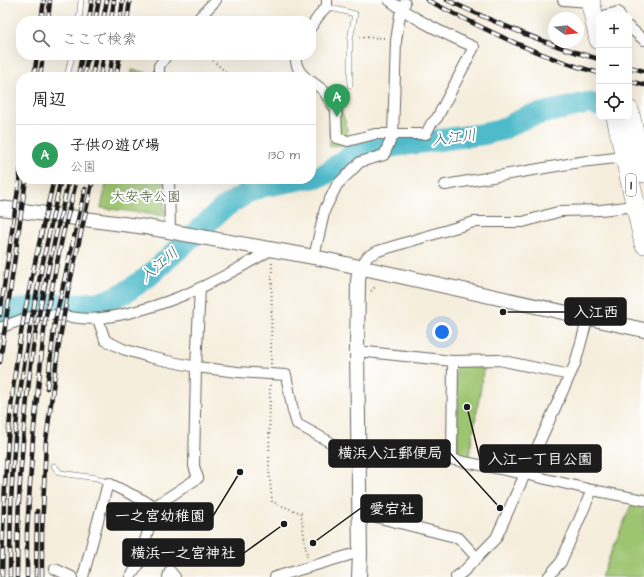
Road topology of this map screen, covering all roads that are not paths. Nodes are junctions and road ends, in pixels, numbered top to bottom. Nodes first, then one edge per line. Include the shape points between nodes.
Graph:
1 (81, 0) edge
2 (389, 0) edge
3 (564, 0) edge
4 (214, 1) edge
5 (594, 1) edge
6 (327, 3) edge
7 (404, 7) junction
8 (603, 12) edge
9 (79, 16) edge
10 (200, 16) edge
11 (596, 17) edge
12 (316, 20) edge
13 (632, 30) edge
14 (644, 40) edge
15 (71, 60) edge
16 (163, 60) edge
17 (295, 60) edge
18 (68, 72) edge
19 (159, 72) edge
20 (301, 72) edge
21 (316, 85) edge
22 (350, 85) dead end
23 (623, 125) edge
24 (393, 135) junction
25 (625, 157) junction
26 (644, 173) edge
27 (169, 184) edge
28 (445, 185) dead end
29 (635, 206) junction
30 (0, 208) edge
31 (177, 232) junction
32 (644, 244) edge
33 (272, 255) junction
34 (314, 257) junction
35 (360, 267) junction
36 (200, 288) junction
37 (588, 317) junction
38 (98, 319) junction
39 (0, 328) edge
40 (644, 330) edge
41 (357, 351) junction
42 (453, 361) junction
43 (196, 367) junction
44 (570, 375) junction
45 (359, 458) junction
46 (452, 459) junction
47 (54, 466) dead end
48 (525, 474) junction
49 (108, 483) junction
50 (592, 490) junction
51 (644, 500) edge
52 (155, 506) junction
53 (360, 513) junction
54 (360, 552) junction
55 (477, 558) junction
56 (55, 569) dead end
57 (72, 577) edge
58 (83, 577) edge
59 (130, 577) edge
60 (168, 577) edge
61 (175, 577) edge
62 (275, 577) edge
63 (359, 577) edge
64 (456, 577) edge
65 (548, 577) edge

1 - 9 lane
2 - 7 street
3 - 5 street
4 - 10 street
5 - 8 highway
5 - 11 highway
6 - 12 street
6 - 22 lane via 355,14 350,37
7 - 24 street via 396,38
7 - 24 street via 447,34 474,47 426,134
13 - 14 street
15 - 18 lane
16 - 19 street via 159,66
17 - 20 street
21 - 24 street via 323,90 336,110 337,138 348,141 375,134
23 - 25 highway, 1
23 - 26 highway, 1
24 - 34 street via 384,155 360,162 337,185 325,209
25 - 28 street
25 - 29 highway, 1
27 - 31 street
29 - 32 highway, 1
29 - 35 street via 561,211 523,222 474,222 378,251 368,256
30 - 31 street
31 - 33 street
33 - 34 street
33 - 36 street
34 - 35 street
35 - 37 street
35 - 41 street
36 - 38 street via 145,309
36 - 43 street
37 - 40 street
37 - 44 street
38 - 39 street via 36,316
38 - 43 street via 106,340 122,349 149,358
41 - 42 street
41 - 45 street
42 - 44 street via 499,360
42 - 46 street
43 - 45 street via 286,374 297,424
43 - 52 street via 194,466 198,478
44 - 48 street
45 - 46 street via 420,453
45 - 53 street
46 - 48 street
47 - 49 lane via 60,473 97,478
48 - 50 street
48 - 55 street via 496,538
49 - 52 street
49 - 58 street
50 - 51 street
50 - 65 street via 562,562
52 - 59 street via 138,566
53 - 54 street
53 - 55 street via 459,538
54 - 62 street
54 - 63 street
55 - 64 street
56 - 57 street
60 - 61 street via 170,572

